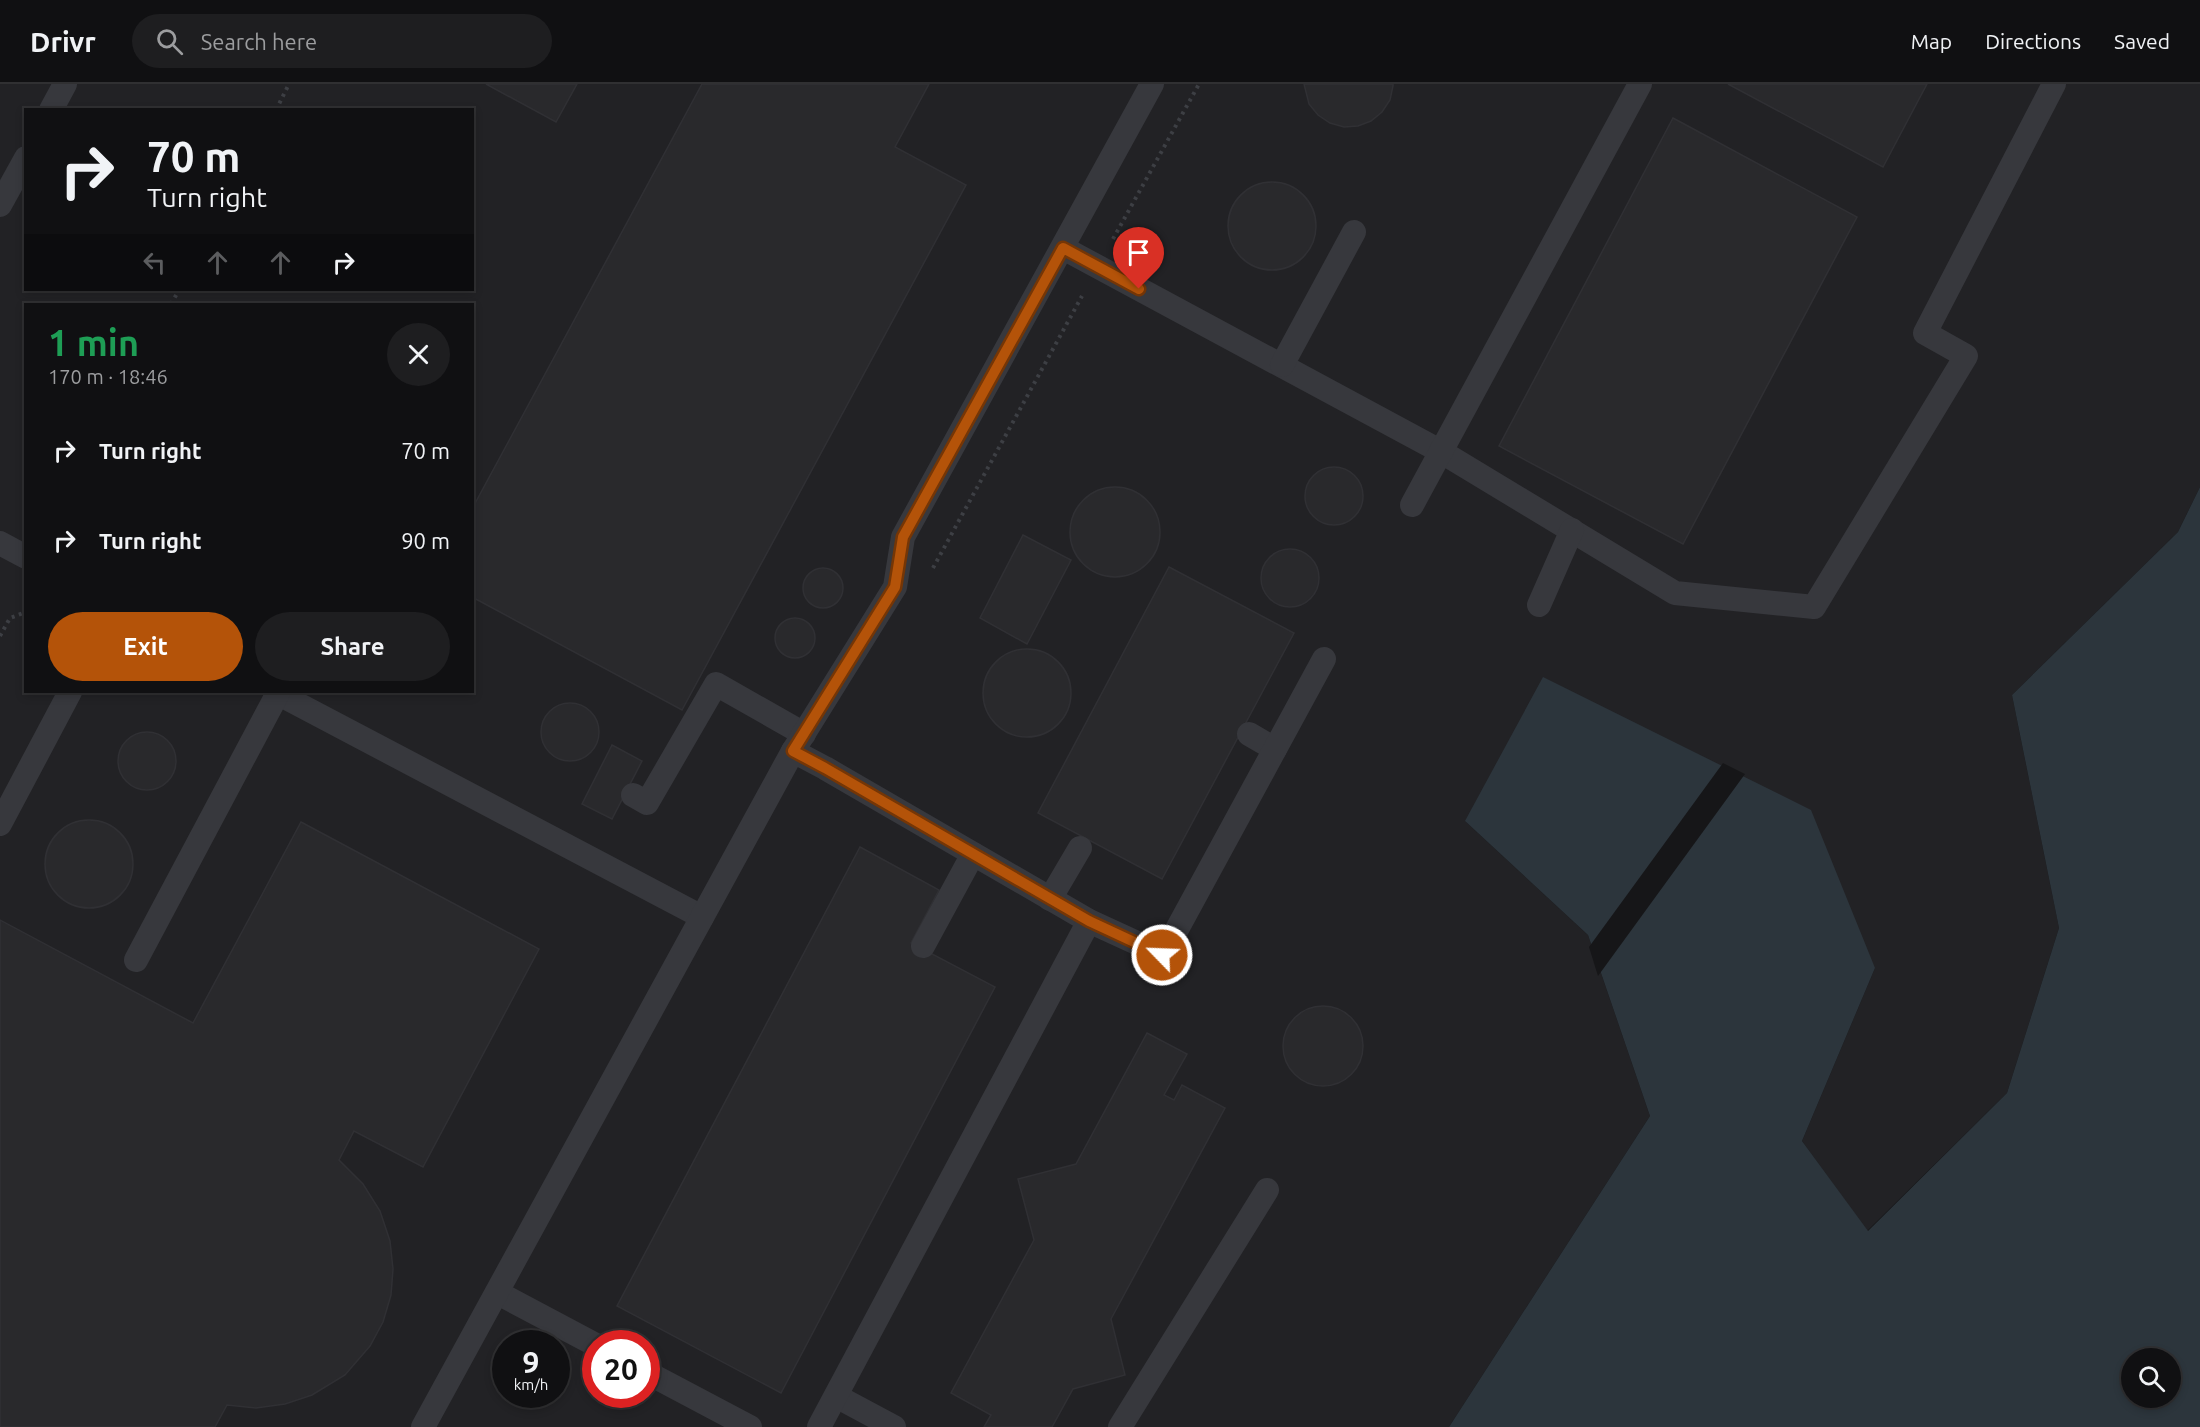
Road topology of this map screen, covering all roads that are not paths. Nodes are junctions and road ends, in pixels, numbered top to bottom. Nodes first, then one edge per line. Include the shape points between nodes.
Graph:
1 (65, 84) edge
2 (1152, 84) edge
3 (1640, 84) edge
4 (2054, 84) edge
5 (52, 108) edge
6 (24, 162) edge
7 (0, 205) edge
8 (1354, 232) dead end
9 (1063, 248) junction
10 (1282, 365) junction
11 (1440, 450) junction
12 (1412, 505) dead end
13 (1572, 530) junction
14 (0, 543) edge
15 (24, 556) edge
16 (1539, 605) dead end
17 (1324, 659) dead end
18 (69, 693) edge
19 (275, 693) edge
20 (278, 693) edge
21 (1249, 734) dead end
22 (799, 742) junction
23 (1275, 749) junction
24 (633, 795) dead end
25 (0, 824) edge
26 (1080, 848) dead end
27 (973, 854) junction
28 (1050, 899) junction
29 (702, 917) junction
30 (1089, 921) junction
31 (923, 946) dead end
32 (136, 960) dead end
33 (1267, 1190) dead end
34 (498, 1293) junction
35 (582, 1338) edge
36 (660, 1379) edge
37 (836, 1396) junction
38 (423, 1427) edge
39 (750, 1427) edge
40 (819, 1427) edge
41 (894, 1427) edge
42 (1120, 1427) edge

1 - 5 lane
2 - 9 lane
3 - 11 lane
4 - 13 lane via 1925,333 1966,356 1814,607 1675,593
6 - 7 lane
8 - 10 lane
9 - 10 lane
9 - 22 lane via 903,537 895,587
10 - 11 lane
11 - 12 lane
11 - 13 lane
13 - 16 lane
14 - 15 lane
17 - 23 lane
18 - 25 lane
19 - 32 lane
20 - 29 lane
21 - 23 lane
22 - 24 lane via 716,684 647,803
22 - 27 lane via 825,768
22 - 29 lane
23 - 30 lane via 1162,955
26 - 28 lane
27 - 28 lane
27 - 31 lane
28 - 30 lane
29 - 34 lane
30 - 37 lane
33 - 42 lane
34 - 35 lane
34 - 38 lane
36 - 39 lane
37 - 40 lane
37 - 41 lane

